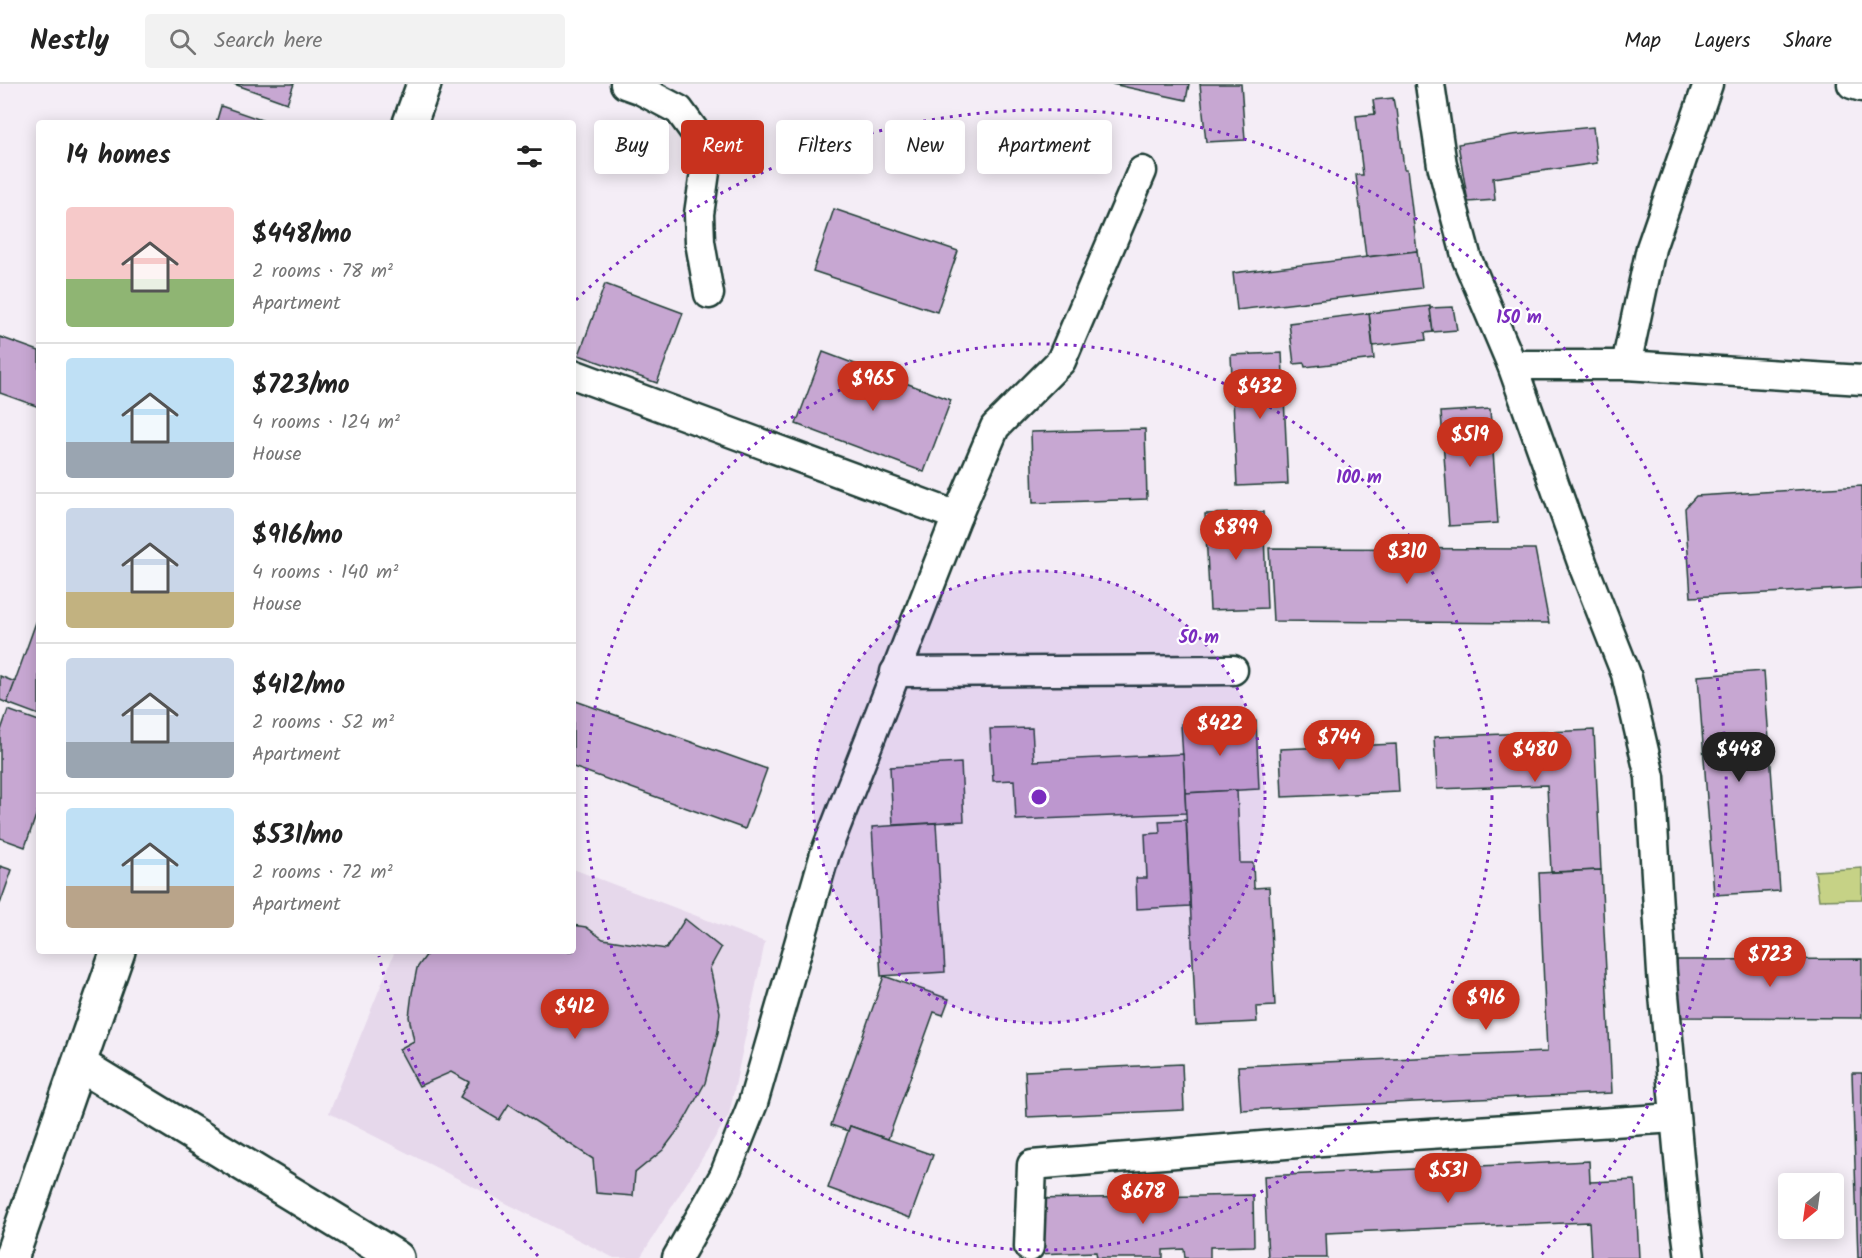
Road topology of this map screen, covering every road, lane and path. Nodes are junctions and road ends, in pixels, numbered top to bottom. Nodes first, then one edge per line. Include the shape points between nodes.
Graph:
1 (424, 84) edge
2 (625, 84) edge
3 (1430, 84) edge
4 (1708, 84) edge
5 (1852, 84) edge
6 (1862, 87) edge
7 (411, 120) edge
8 (1142, 171) dead end
9 (709, 294) dead end
10 (1512, 365) junction
11 (1626, 365) junction
12 (576, 375) edge
13 (1862, 380) edge
14 (957, 516) junction
15 (1233, 670) dead end
16 (895, 672) junction
17 (117, 954) edge
18 (79, 1064) junction
19 (1675, 1118) junction
20 (1029, 1247) dead end
21 (11, 1258) edge
22 (397, 1258) edge
23 (677, 1258) edge
24 (1690, 1258) edge

1 - 7 main road
2 - 9 street via 679,110 707,158 699,214
3 - 10 street via 1442,165 1467,259
4 - 11 street via 1651,248
5 - 6 street
8 - 14 street via 1061,361 994,427
10 - 11 street
10 - 19 street via 1626,674 1650,777
11 - 13 street
12 - 14 street
14 - 16 street
15 - 16 street
16 - 23 street via 825,854 753,1103 723,1176
17 - 18 main road
18 - 21 main road
18 - 22 main road
19 - 20 street via 1032,1165
19 - 24 street

